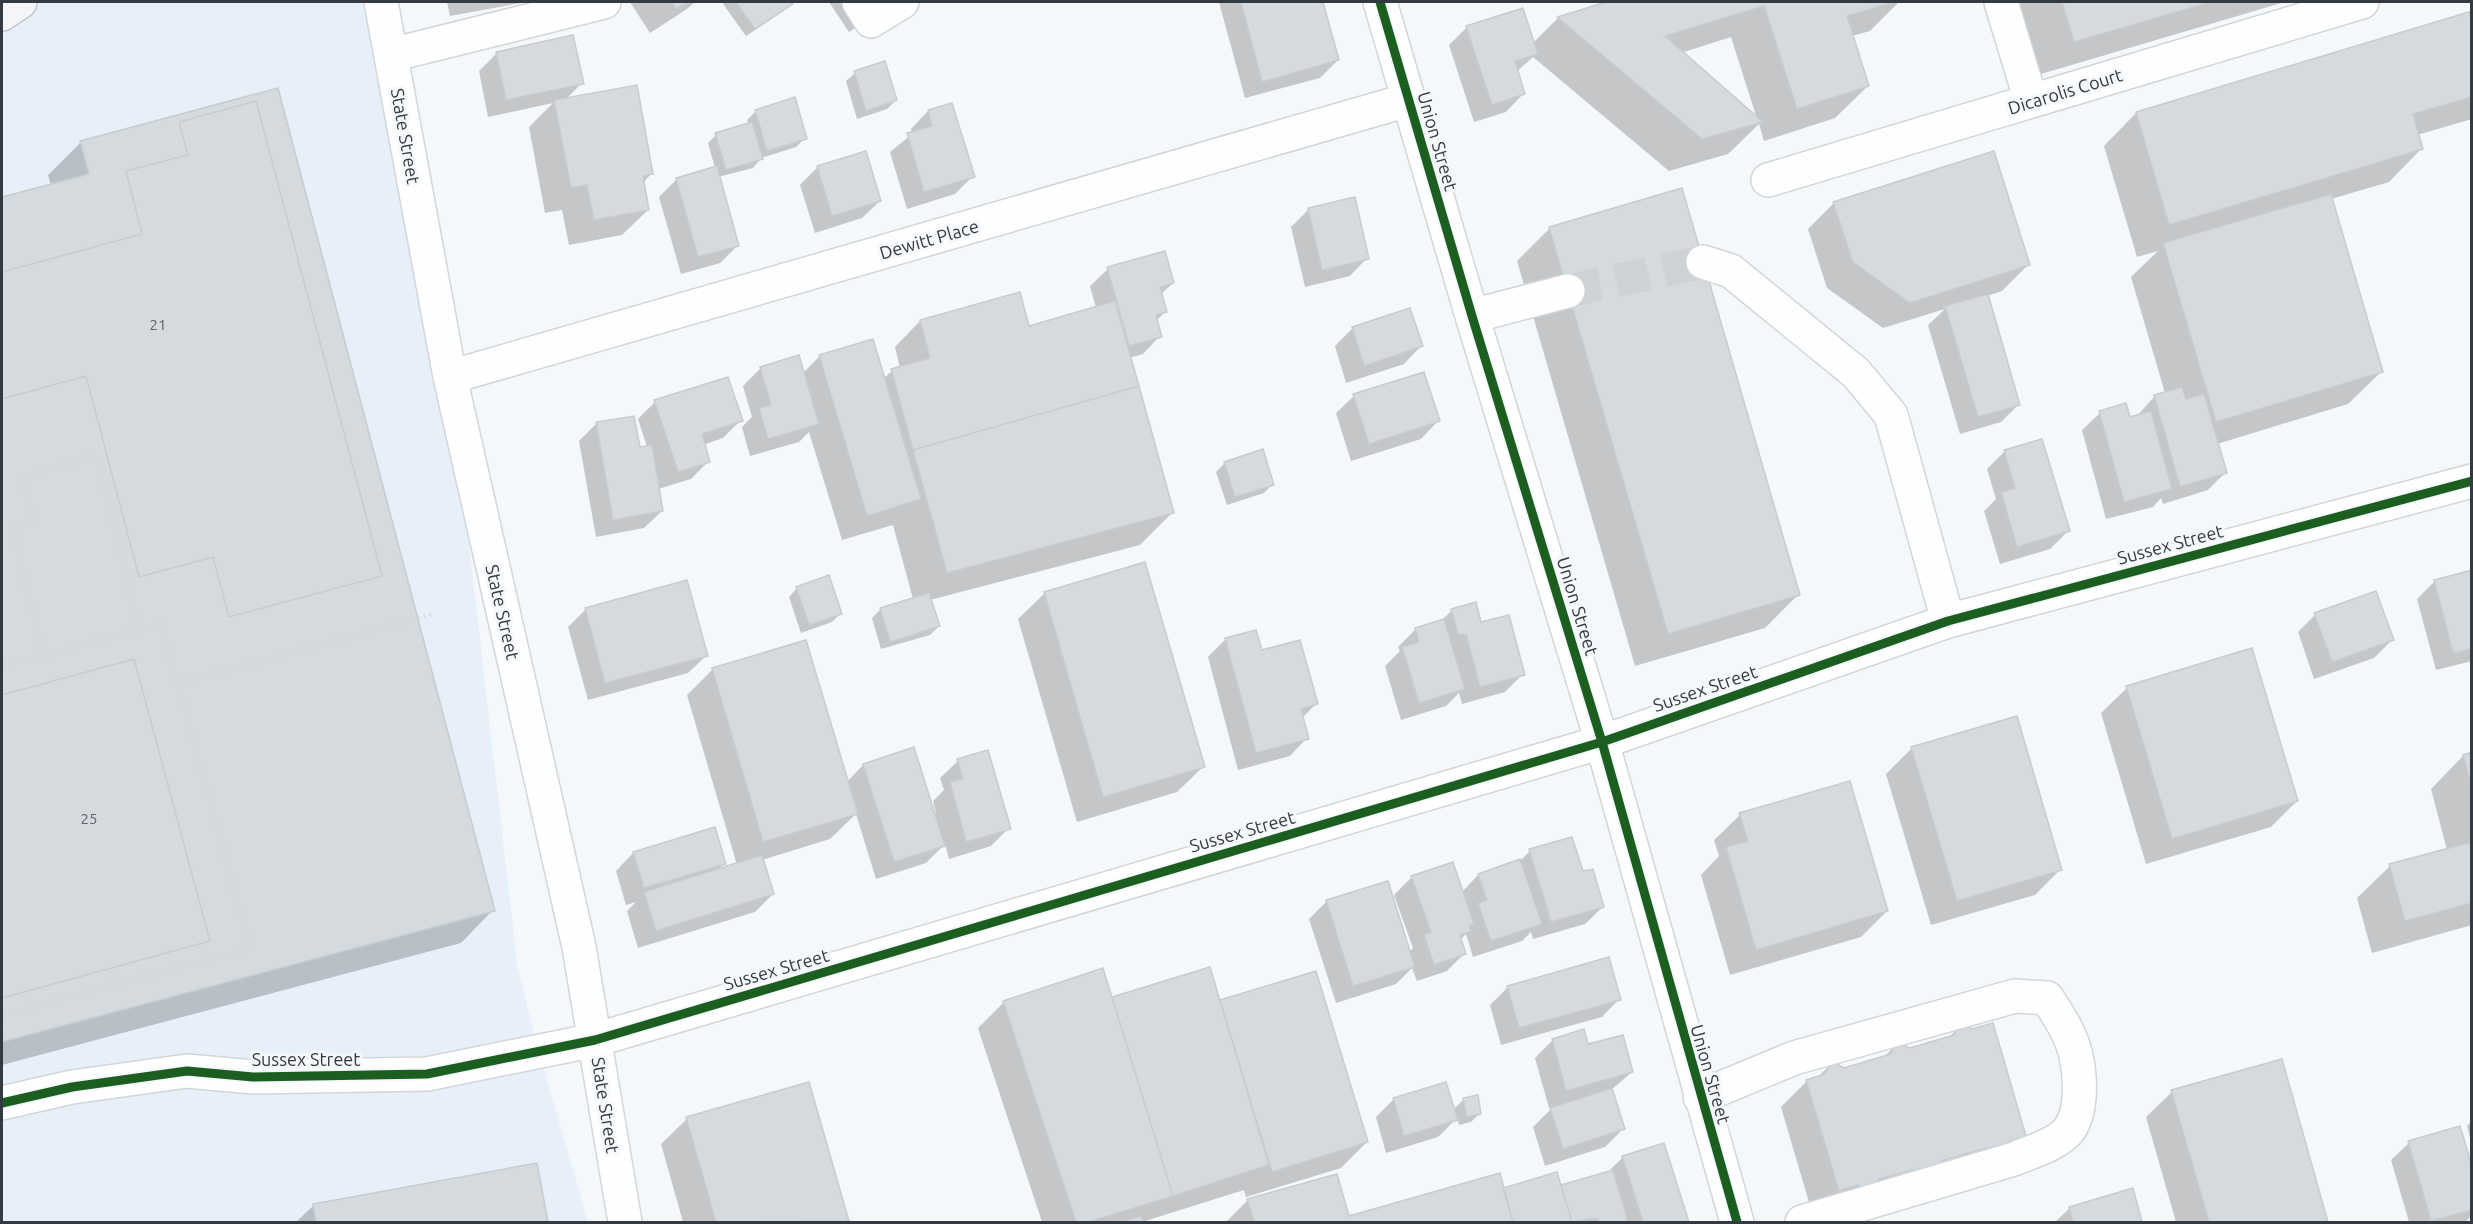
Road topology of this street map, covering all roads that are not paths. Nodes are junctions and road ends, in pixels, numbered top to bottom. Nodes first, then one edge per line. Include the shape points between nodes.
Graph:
1 (20, 2) edge
2 (381, 2) edge
3 (604, 2) edge
4 (859, 2) edge
5 (902, 2) edge
6 (1380, 2) edge
7 (2001, 2) edge
8 (2362, 2) edge
9 (2, 14) edge
10 (391, 55) junction
11 (1408, 100) junction
12 (2031, 101) junction
13 (1768, 180) dead end
14 (1703, 262) tunnel mouth
15 (1568, 291) tunnel mouth
16 (1472, 316) junction
17 (450, 377) junction
18 (2472, 481) edge
19 (1948, 621) junction
20 (1602, 742) junction
21 (595, 1040) junction
22 (1700, 1097) junction
23 (2, 1103) edge
24 (625, 1222) edge
25 (1737, 1222) edge
26 (1802, 1222) edge

1 - 9 main road
2 - 10 street, State Street
3 - 10 street
4 - 5 street via 871,21
6 - 11 street, Union Street
7 - 12 street
8 - 12 street, Dicarolis Court
10 - 17 street, State Street
11 - 16 street, Union Street
11 - 17 street, Dewitt Place
12 - 13 street, Dicarolis Court
14 - 19 street via 1731,271 1856,372 1891,415
15 - 16 street
16 - 20 street, Union Street
17 - 21 street, State Street via 579,947
18 - 19 street, Sussex Street
19 - 20 street, Sussex Street
20 - 21 street, Sussex Street
20 - 22 street, Union Street
21 - 23 street, Sussex Street via 427,1074 253,1077 187,1071 72,1087
21 - 24 street, State Street
22 - 25 street, Union Street
22 - 26 street via 1805,1055 2015,996 2047,998 2062,1020 2076,1056 2079,1109 2065,1134 2014,1159

